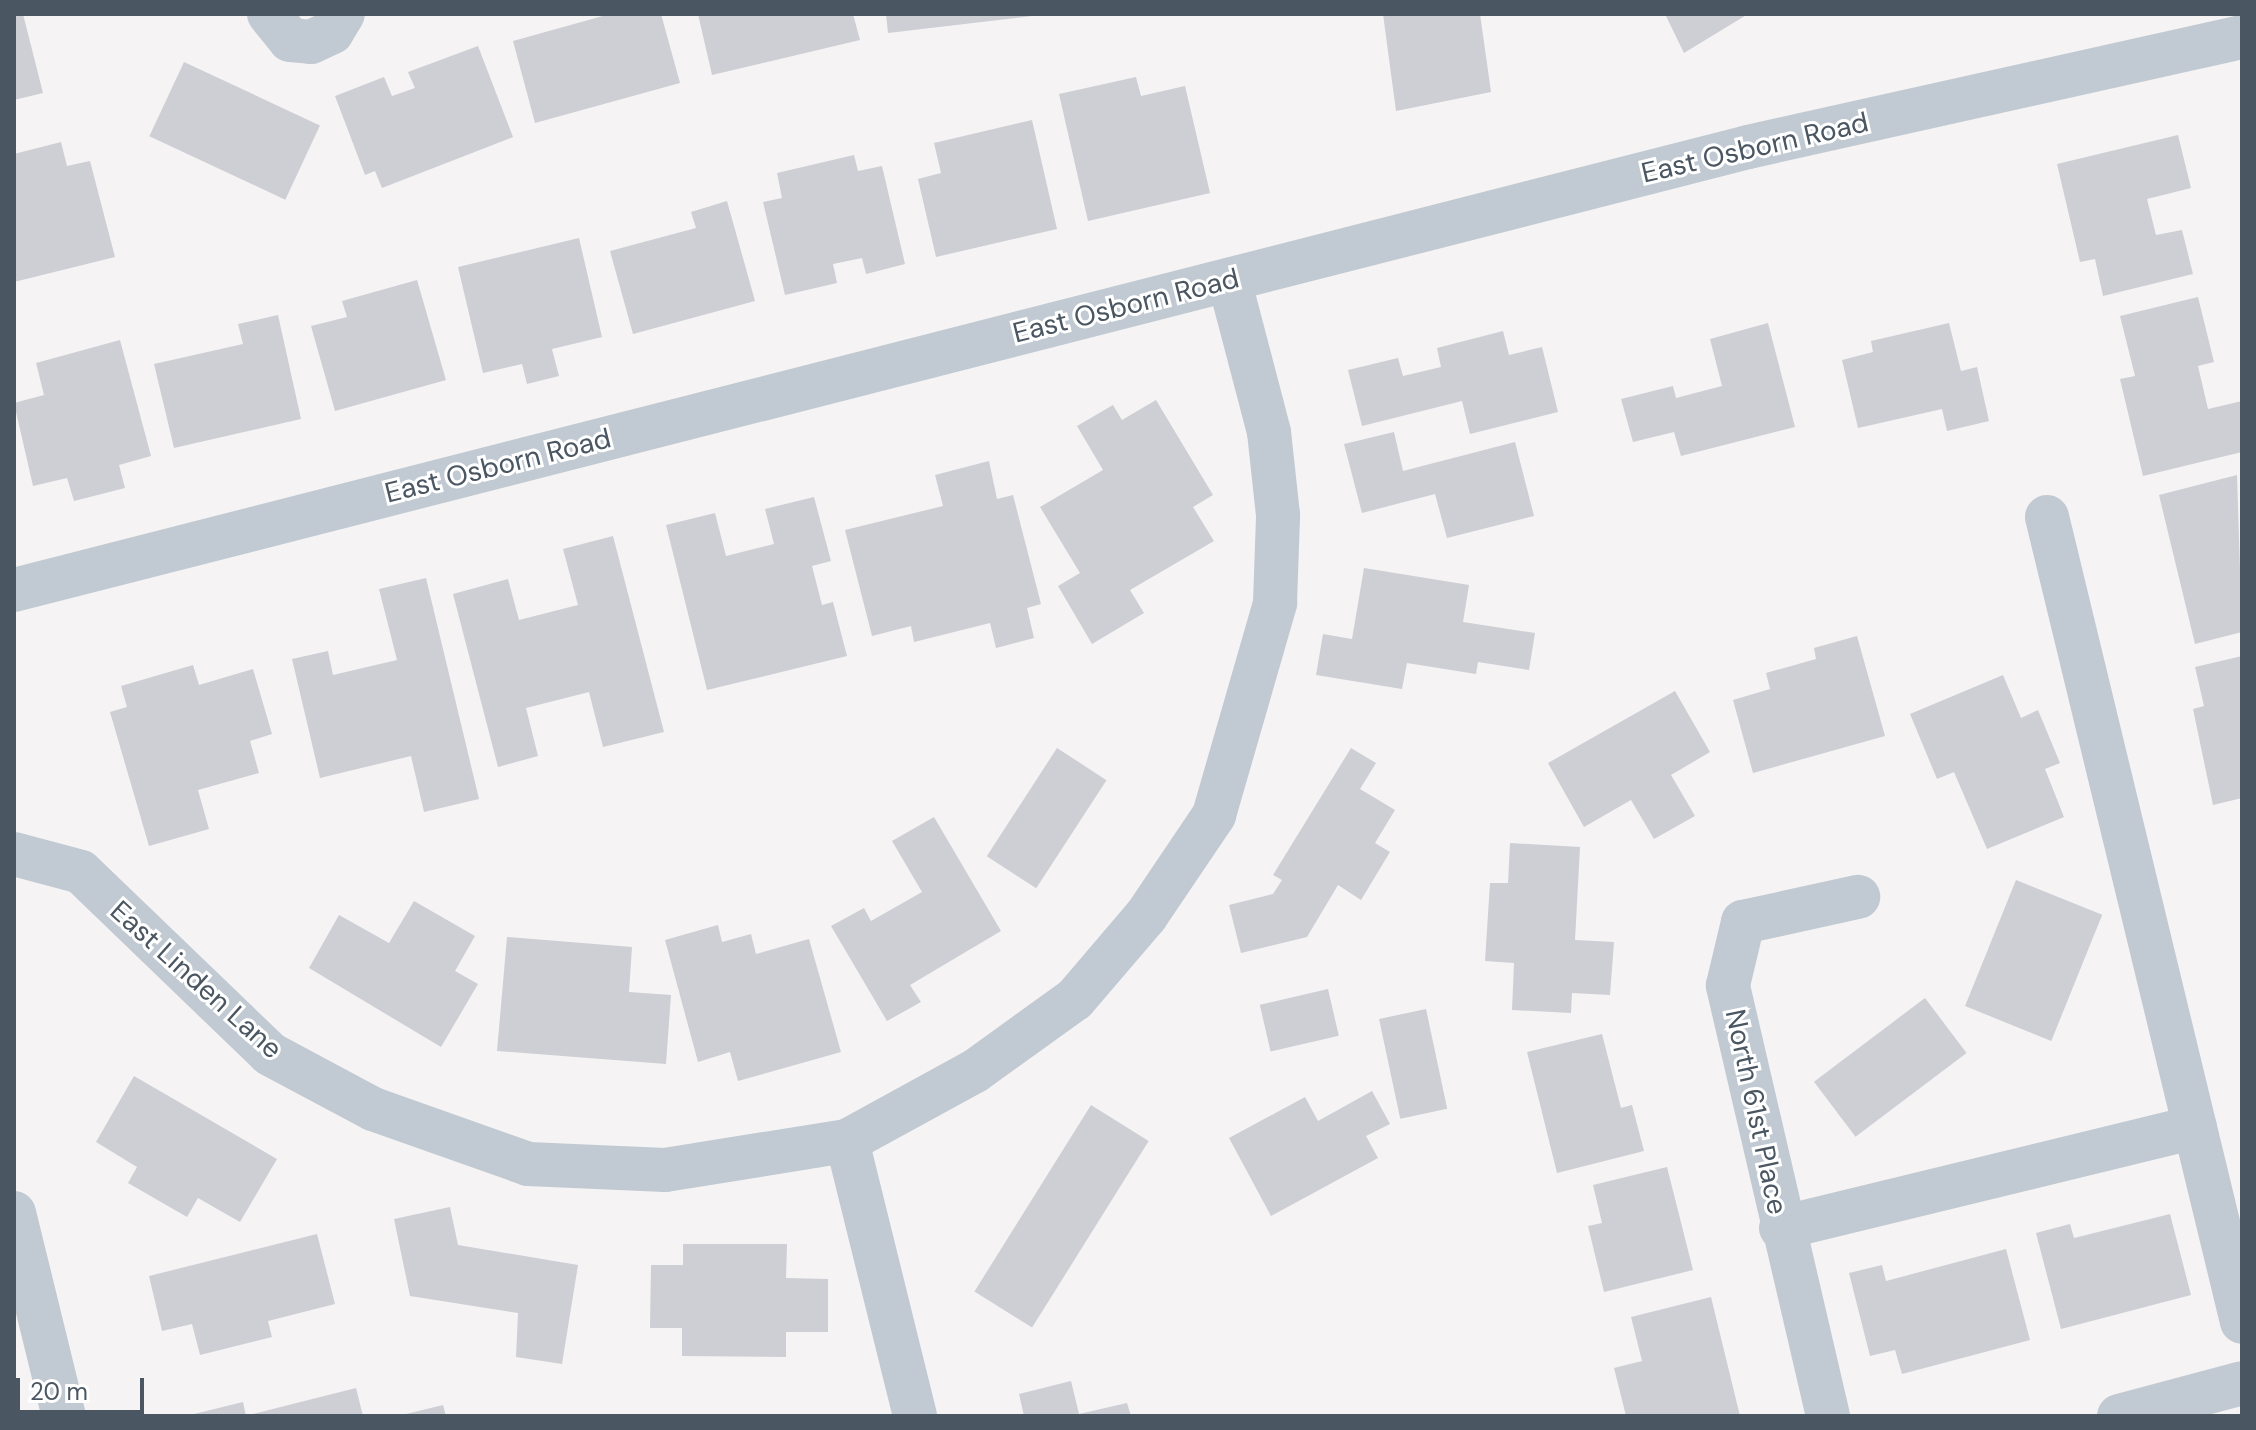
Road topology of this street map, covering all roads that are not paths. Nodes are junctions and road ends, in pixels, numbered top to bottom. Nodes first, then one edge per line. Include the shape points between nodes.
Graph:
1 (269, 14) edge
2 (343, 14) edge
3 (2242, 37) edge
4 (1229, 280) junction
5 (2047, 517) dead end
6 (14, 590) edge
7 (14, 854) edge
8 (1858, 897) dead end
9 (2195, 1127) junction
10 (847, 1141) junction
11 (14, 1213) edge
12 (1781, 1228) junction
13 (2242, 1322) edge
14 (2242, 1383) edge
15 (64, 1416) edge
16 (915, 1416) edge
17 (1828, 1416) edge
18 (2119, 1416) edge

1 - 2 street via 290,40 311,42 332,32
3 - 4 street, East Osborn Road via 1748,147
4 - 6 street, East Osborn Road
4 - 10 street, East Linden Lane via 1269,432 1275,603 1214,815 1146,916 1075,999 975,1071
5 - 9 street
7 - 10 street, East Linden Lane via 81,872 270,1054 373,1109 528,1164 665,1170
8 - 12 street, North 61st Place via 1743,922 1728,985
9 - 12 street
9 - 13 street
10 - 16 street
11 - 15 street
12 - 17 street, North 61st Place
14 - 18 street

